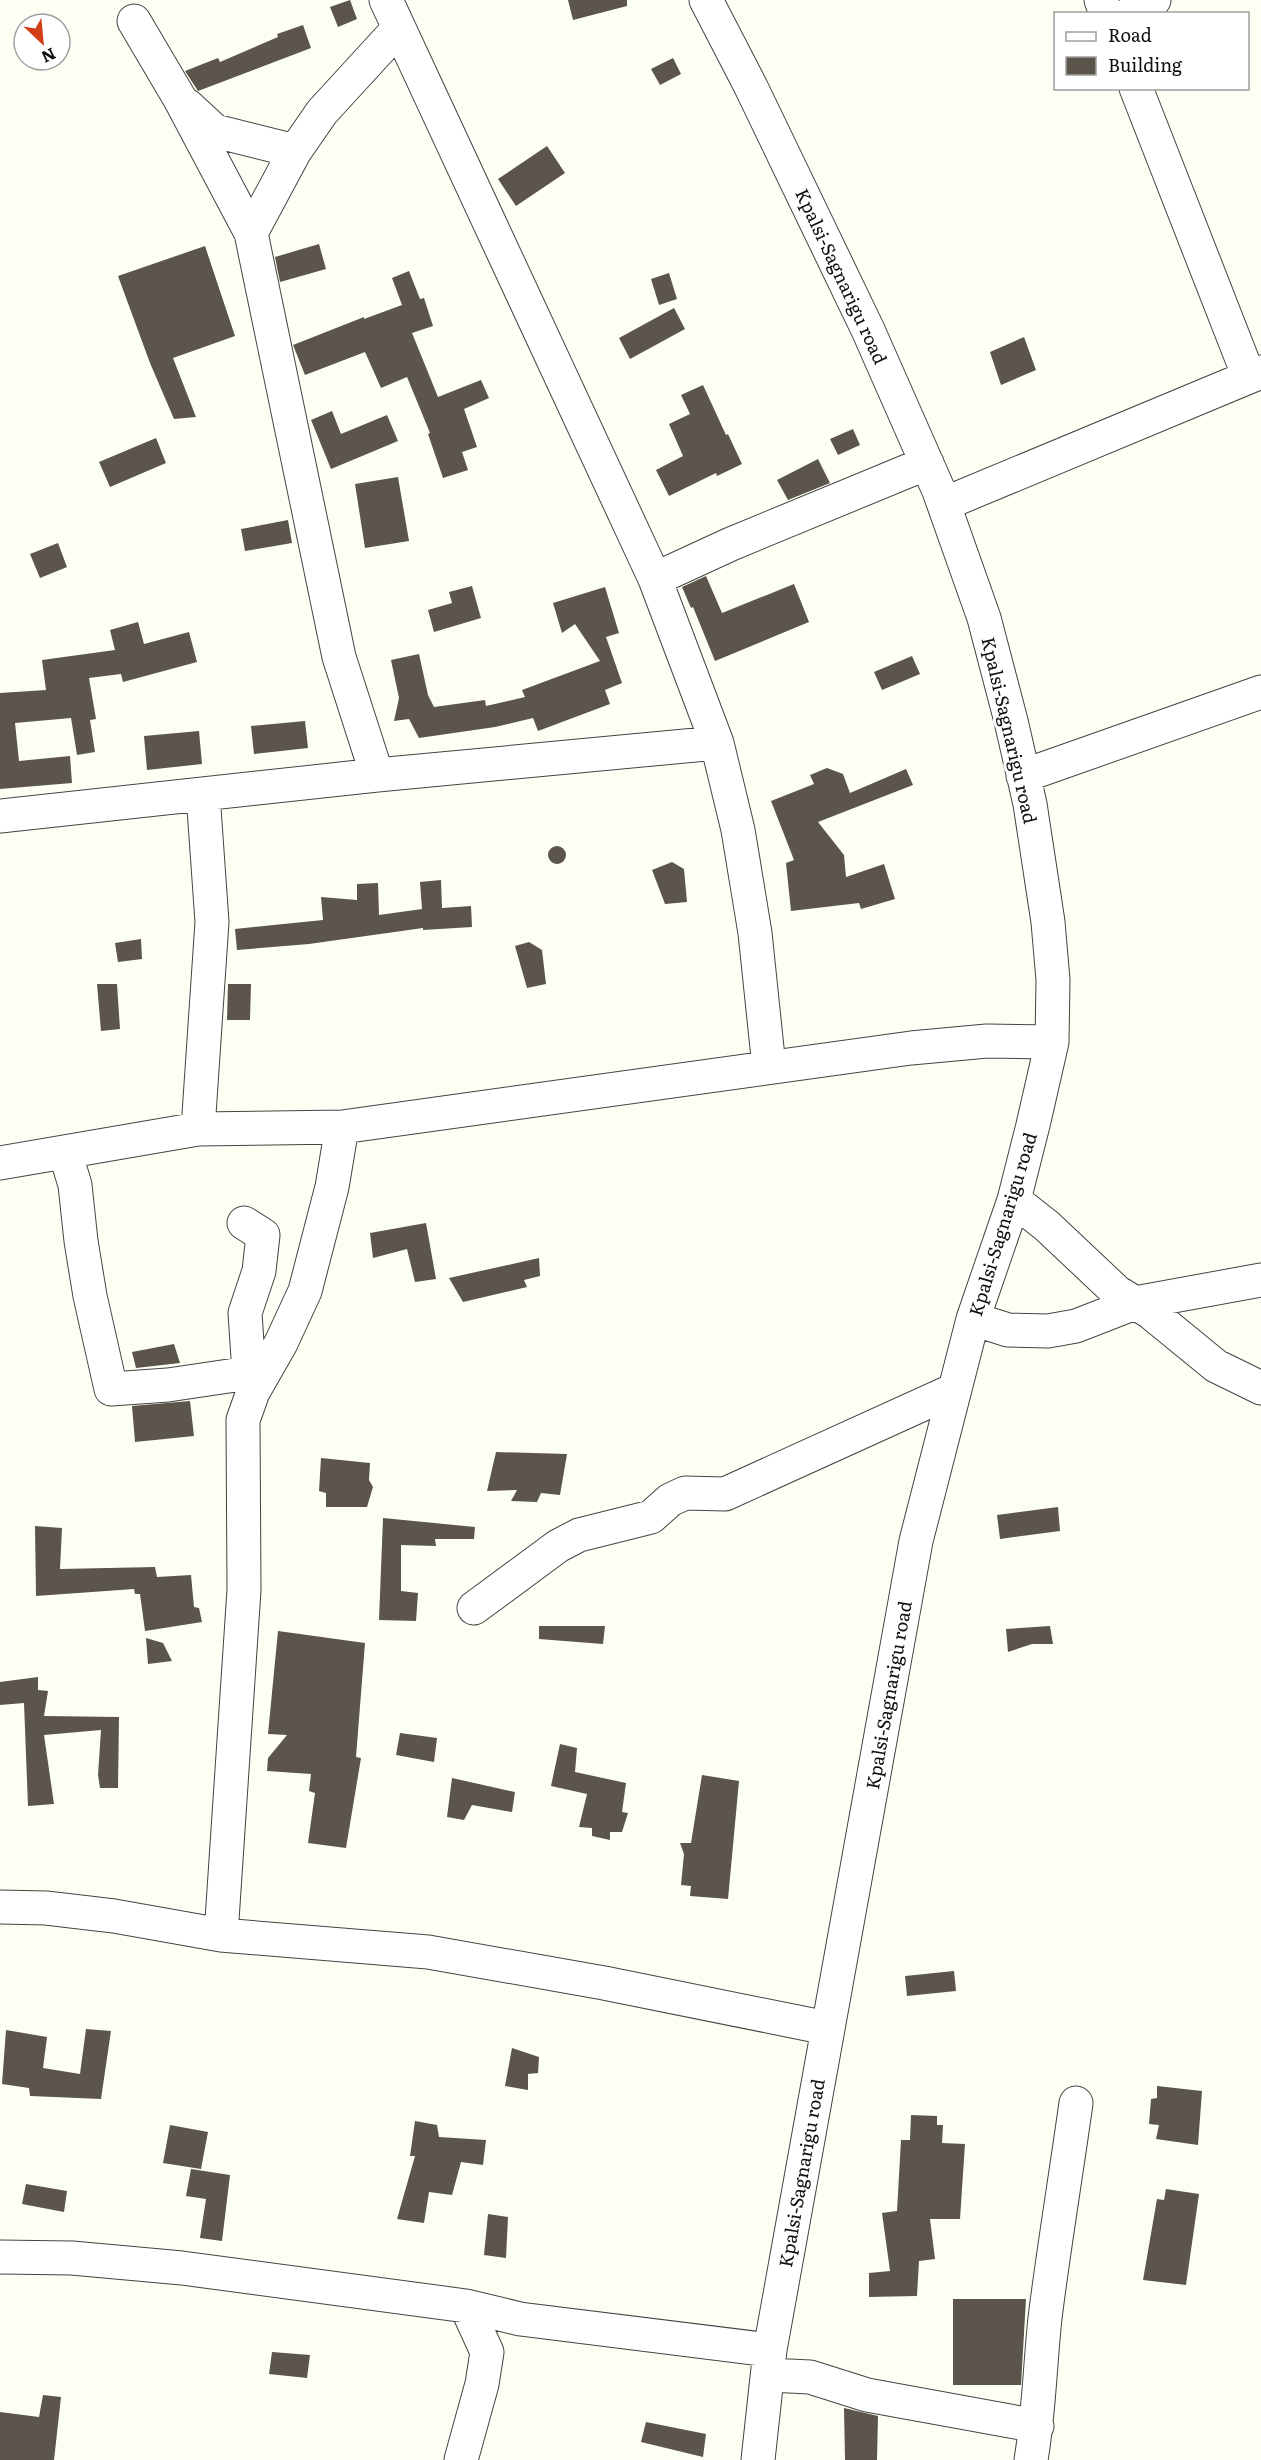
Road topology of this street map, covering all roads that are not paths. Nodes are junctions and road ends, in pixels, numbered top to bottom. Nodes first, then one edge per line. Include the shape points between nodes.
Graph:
1 (706, 0) edge
2 (1154, 0) edge
3 (1133, 12) edge
4 (392, 14) edge
5 (134, 21) dead end
6 (1137, 90) edge
7 (180, 99) junction
8 (295, 151) junction
9 (251, 233) junction
10 (1255, 375) edge
11 (927, 463) junction
12 (944, 504) junction
13 (655, 579) junction
14 (1261, 692) edge
15 (717, 743) junction
16 (378, 775) junction
17 (1023, 776) junction
18 (203, 794) junction
19 (0, 816) edge
20 (1052, 1042) junction
21 (769, 1067) junction
22 (342, 1126) junction
23 (198, 1129) junction
24 (65, 1152) junction
25 (0, 1163) edge
26 (1014, 1200) junction
27 (244, 1223) dead end
28 (1261, 1280) edge
29 (1135, 1303) junction
30 (973, 1319) junction
31 (1261, 1388) edge
32 (954, 1390) junction
33 (474, 1608) dead end
34 (0, 1907) edge
35 (221, 1935) junction
36 (827, 2028) junction
37 (1076, 2103) dead end
38 (0, 2257) edge
39 (466, 2306) junction
40 (520, 2319) junction
41 (488, 2352) junction
42 (770, 2362) junction
43 (1037, 2426) junction
44 (461, 2460) edge
45 (758, 2460) edge
46 (1031, 2460) edge

1 - 11 street, Kpalsi-Sagnarigu road via 868,330
2 - 3 street
4 - 8 street
4 - 13 street
5 - 7 street
6 - 10 street
7 - 8 street via 215,131
7 - 9 street
8 - 9 street
9 - 16 street via 339,657
10 - 12 street
11 - 12 street, Kpalsi-Sagnarigu road
11 - 13 street
12 - 17 street, Kpalsi-Sagnarigu road via 984,618
13 - 15 street
14 - 17 street
15 - 16 street
15 - 21 street via 738,830 755,933
16 - 18 street
17 - 20 street, Kpalsi-Sagnarigu road via 1048,922 1053,980
18 - 19 street
18 - 23 street via 212,922
20 - 21 street via 976,1042
20 - 26 street, Kpalsi-Sagnarigu road
21 - 22 street
22 - 23 street
22 - 35 street via 332,1187 305,1291 253,1392 243,1420 244,1590
23 - 24 street
24 - 25 street
24 - 27 street via 75,1185 87,1274 111,1389 249,1372 245,1313 259,1271 263,1235
26 - 29 street via 1110,1286
26 - 30 street, Kpalsi-Sagnarigu road
28 - 29 street
29 - 30 street via 1076,1326 1048,1331 1008,1330
29 - 31 street via 1216,1366
30 - 32 street, Kpalsi-Sagnarigu road
32 - 33 street via 724,1494 685,1492 651,1517 579,1534
32 - 36 street, Kpalsi-Sagnarigu road via 916,1541
34 - 35 street via 114,1916
35 - 36 street via 428,1952
36 - 42 street, Kpalsi-Sagnarigu road
37 - 43 street via 1045,2317
38 - 39 street via 130,2262
39 - 40 street
39 - 41 street
40 - 41 street
40 - 42 street
41 - 44 street
42 - 43 street via 867,2395
42 - 45 street, Kpalsi-Sagnarigu road
43 - 46 street

